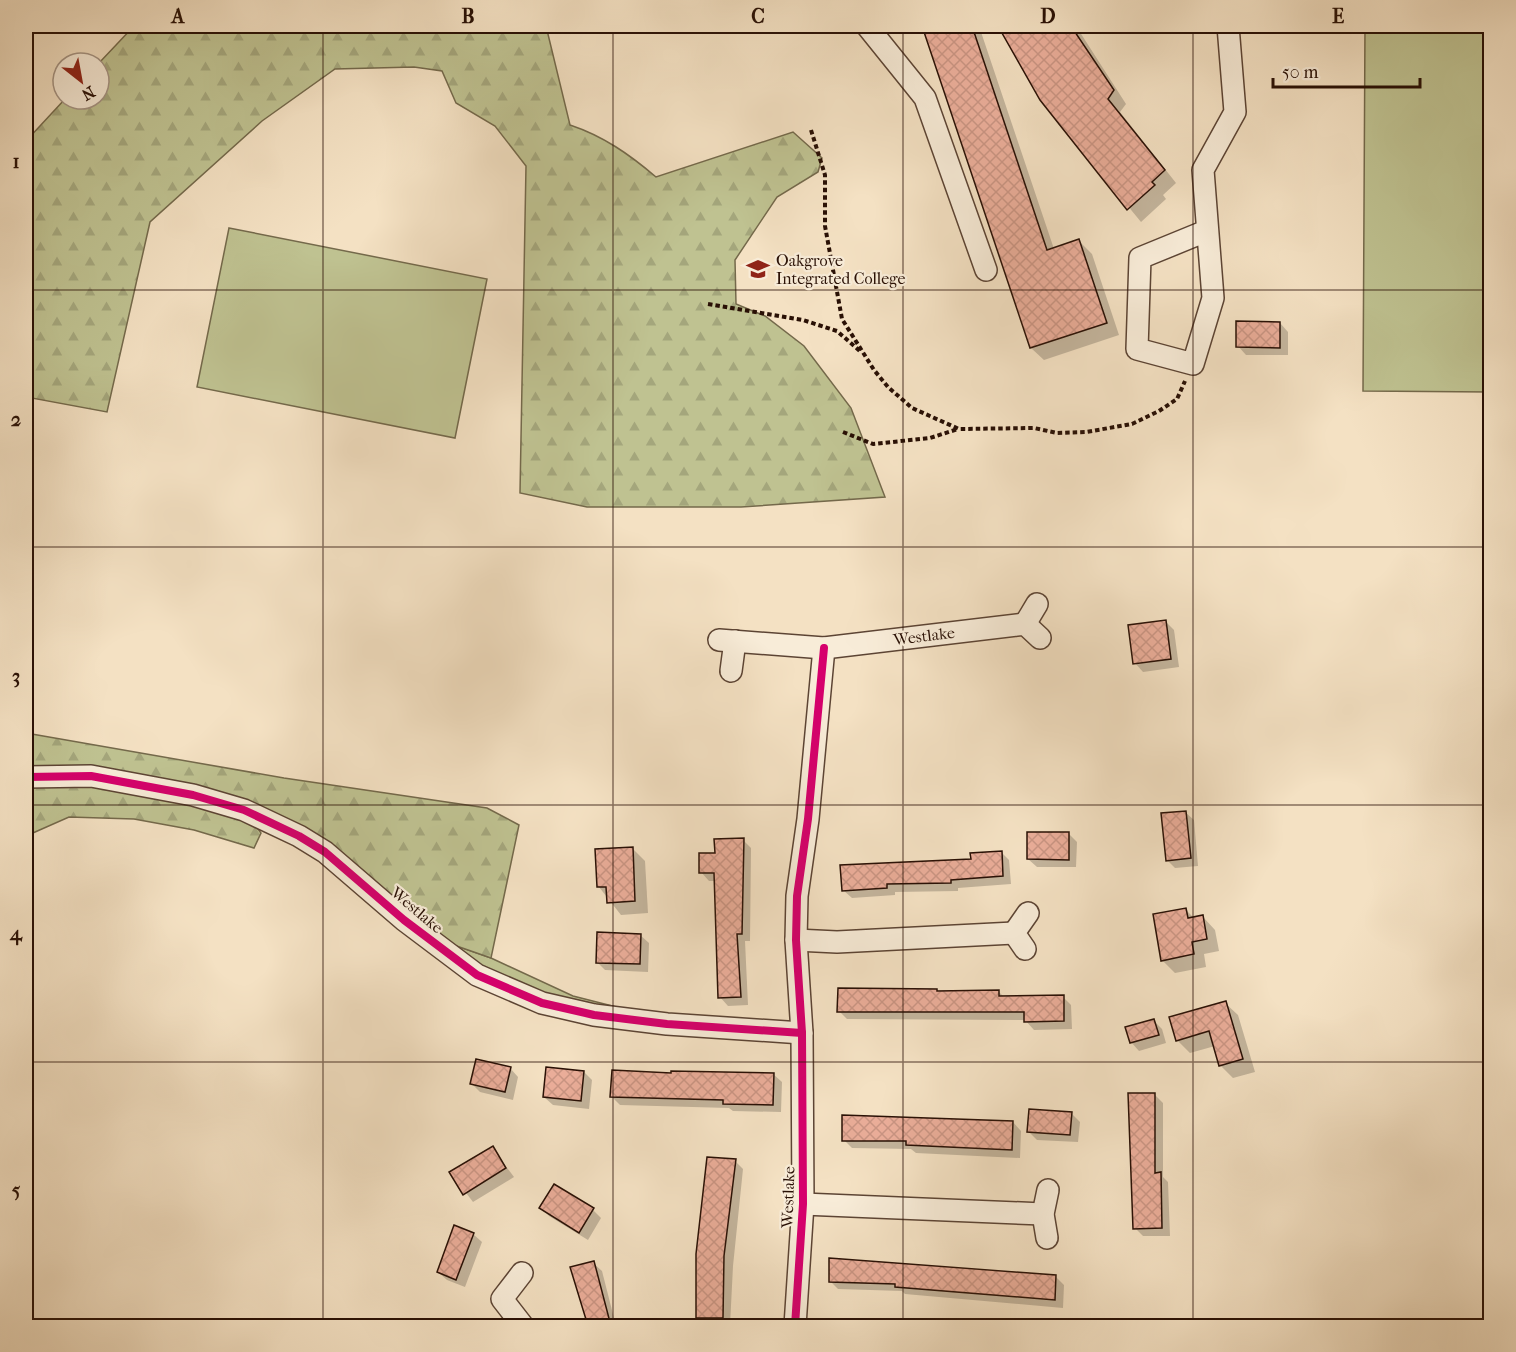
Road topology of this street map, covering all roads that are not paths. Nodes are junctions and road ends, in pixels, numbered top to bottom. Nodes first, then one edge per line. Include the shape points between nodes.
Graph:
1 (867, 26) edge
2 (1228, 26) edge
3 (1206, 231) junction
4 (986, 270) dead end
5 (1037, 604) dead end
6 (824, 648) junction
7 (731, 670) dead end
8 (26, 777) edge
9 (1028, 913) dead end
10 (796, 940) junction
11 (802, 1033) junction
12 (1048, 1190) dead end
13 (803, 1204) junction
14 (1043, 1214) junction
15 (1047, 1238) dead end
16 (522, 1273) dead end
17 (523, 1326) edge
18 (795, 1326) edge

1 - 4 street via 925,98
2 - 3 street via 1235,112 1203,170
3 - 3 street via 1140,258 1137,349 1193,364 1213,298
5 - 6 street, Westlake via 1033,631
6 - 7 street, Westlake via 727,640
6 - 10 street, Westlake via 797,896
8 - 11 street, Westlake via 90,776 192,795 244,810 325,852 404,920 477,975 542,1003 594,1015 667,1024
9 - 10 street via 1019,941
10 - 11 street, Westlake
11 - 13 street, Westlake
12 - 14 street
13 - 14 street, Westlake
13 - 18 street, Westlake
14 - 15 street
16 - 17 street via 502,1299

